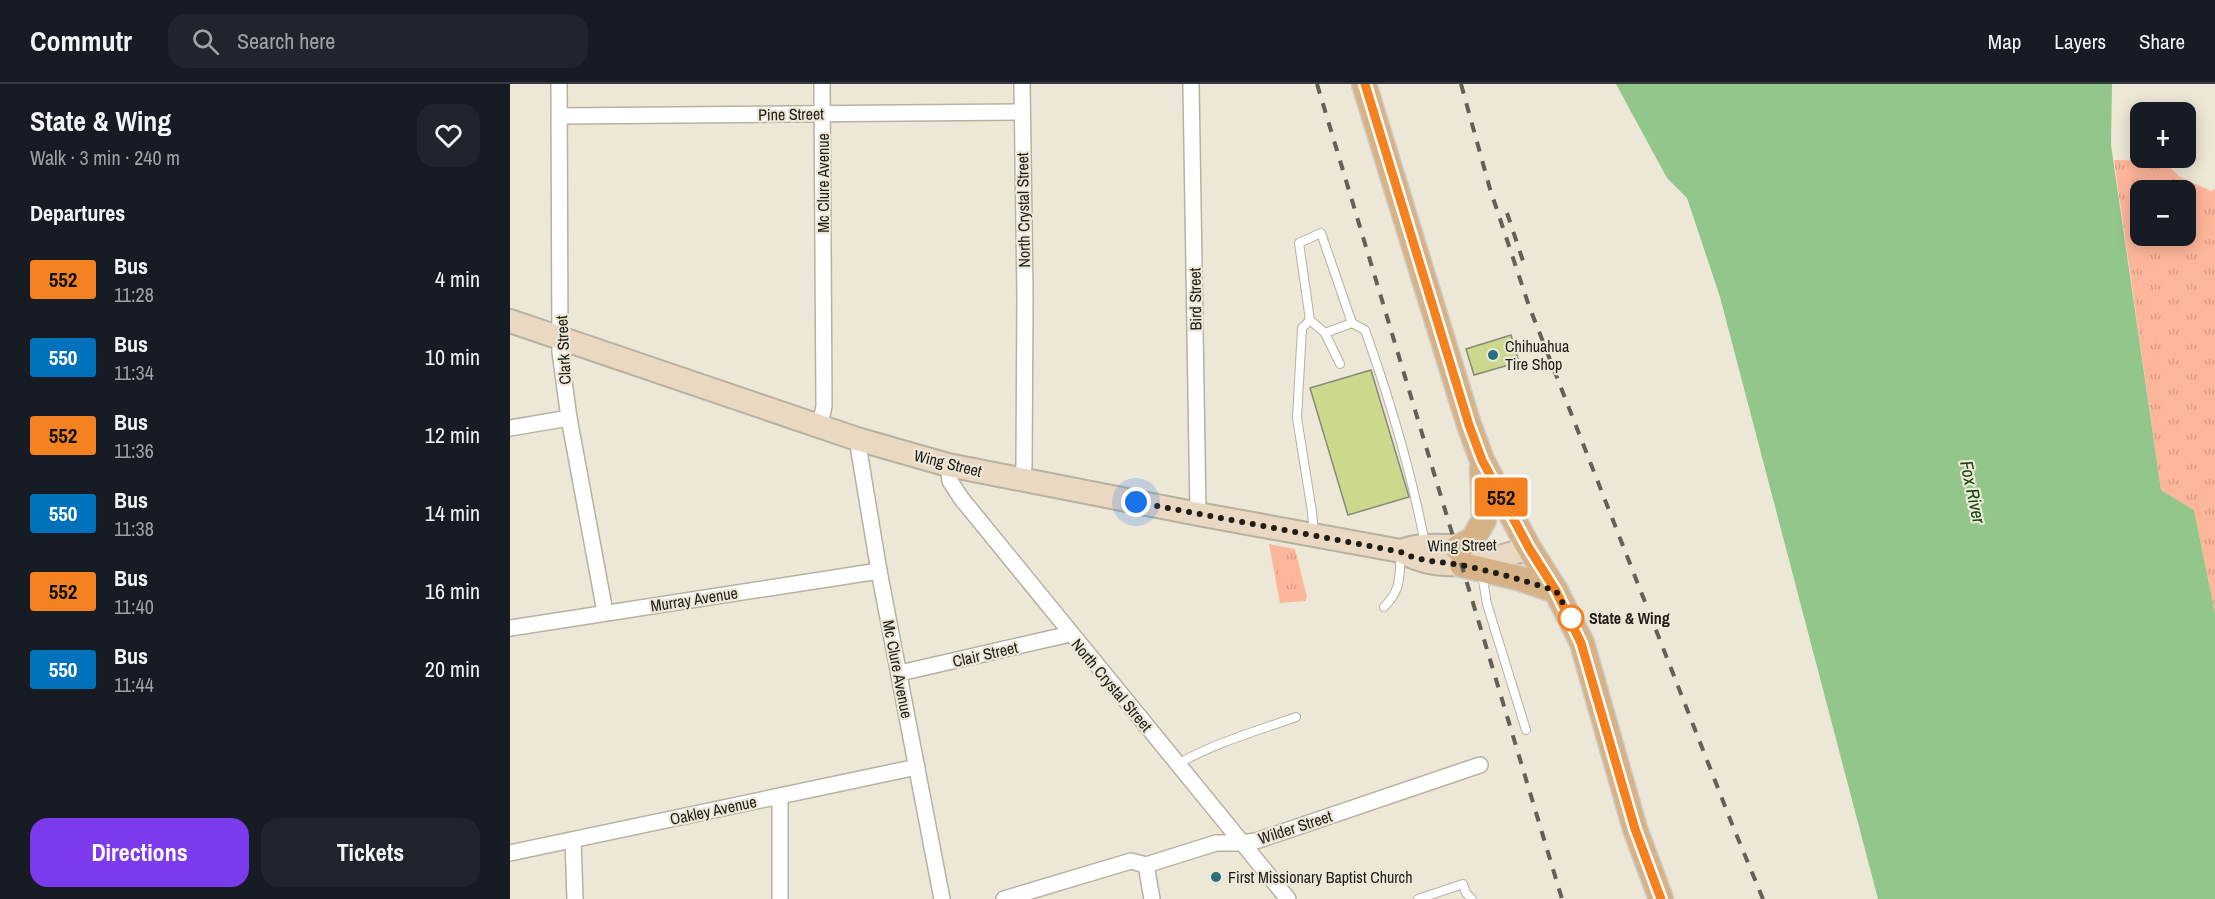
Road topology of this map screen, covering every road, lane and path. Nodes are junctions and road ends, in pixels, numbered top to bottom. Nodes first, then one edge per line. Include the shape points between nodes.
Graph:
1 (559, 84) edge
2 (822, 84) edge
3 (1022, 84) edge
4 (1191, 84) edge
5 (1365, 84) edge
6 (1021, 112) junction
7 (823, 113) junction
8 (560, 116) junction
9 (1310, 320) junction
10 (510, 321) edge
11 (1352, 323) junction
12 (1325, 333) junction
13 (560, 338) junction
14 (1340, 364) dead end
15 (569, 418) junction
16 (820, 425) junction
17 (510, 428) edge
18 (857, 439) junction
19 (1482, 460) junction
20 (948, 465) junction
21 (1022, 479) junction
22 (1198, 514) junction
23 (1314, 535) junction
24 (1526, 543) junction
25 (1426, 546) junction
26 (1401, 552) junction
27 (1467, 561) junction
28 (879, 570) junction
29 (1556, 591) junction
30 (1384, 607) dead end
31 (605, 612) junction
32 (510, 628) edge
33 (1070, 634) junction
34 (900, 673) junction
35 (1296, 717) dead end
36 (1526, 730) dead end
37 (1178, 764) junction
38 (1480, 765) dead end
39 (917, 767) junction
40 (780, 796) junction
41 (573, 840) junction
42 (1241, 843) junction
43 (510, 853) edge
44 (1146, 865) junction
45 (574, 899) edge
46 (780, 899) edge
47 (942, 899) edge
48 (1004, 899) edge
49 (1152, 899) edge
50 (1288, 899) edge
51 (1418, 899) edge
52 (1472, 899) edge
53 (1661, 899) edge

1 - 8 street, Clark Street
2 - 7 street, Mc Clure Avenue
3 - 6 street, North Crystal Street
4 - 22 street, Bird Street
5 - 19 main road
6 - 7 street, Pine Street
6 - 21 street, North Crystal Street via 1025,295
7 - 8 street, Pine Street
7 - 16 street, Mc Clure Avenue via 824,406
8 - 13 street, Clark Street
9 - 11 lane via 1299,243 1322,233
9 - 12 lane
9 - 23 lane via 1302,328 1296,418
10 - 13 street, Wing Street
11 - 12 lane
11 - 25 lane via 1365,330 1377,363 1414,486
12 - 14 lane
13 - 15 street, Clark Street
13 - 16 street, Wing Street
15 - 17 street
15 - 31 street, Clark Street
16 - 18 street, Wing Street
18 - 20 street, Wing Street
18 - 28 street, Mc Clure Avenue
19 - 24 main road
19 - 27 main road via 1484,520
20 - 21 street, Wing Street
20 - 33 street, North Crystal Street via 950,481 961,498
21 - 22 street, Wing Street
22 - 23 street, Wing Street
23 - 26 street, Wing Street
24 - 27 street, Wing Street via 1494,559
24 - 29 main road
25 - 26 street, Wing Street via 1417,545
25 - 27 street, Wing Street
26 - 27 street, Wing Street via 1414,559
26 - 30 lane via 1399,584
27 - 29 main road
27 - 36 lane via 1487,604
28 - 31 street, Murray Avenue
28 - 34 street, Mc Clure Avenue
29 - 53 main road via 1581,643 1635,829
31 - 32 street, Murray Avenue
33 - 34 street, Clair Street
33 - 37 street, North Crystal Street
34 - 39 street, Mc Clure Avenue
35 - 37 lane
37 - 42 street, North Crystal Street
38 - 42 street, Wilder Street
39 - 40 street, Oakley Avenue
39 - 47 street, Mc Clure Avenue
40 - 41 street, Oakley Avenue
40 - 46 street
41 - 43 street, Oakley Avenue
41 - 45 street
42 - 44 street, Wilder Street via 1216,843
42 - 50 street, North Crystal Street
44 - 48 street, Wilder Street via 1126,862
44 - 49 street
51 - 52 lane via 1463,884

